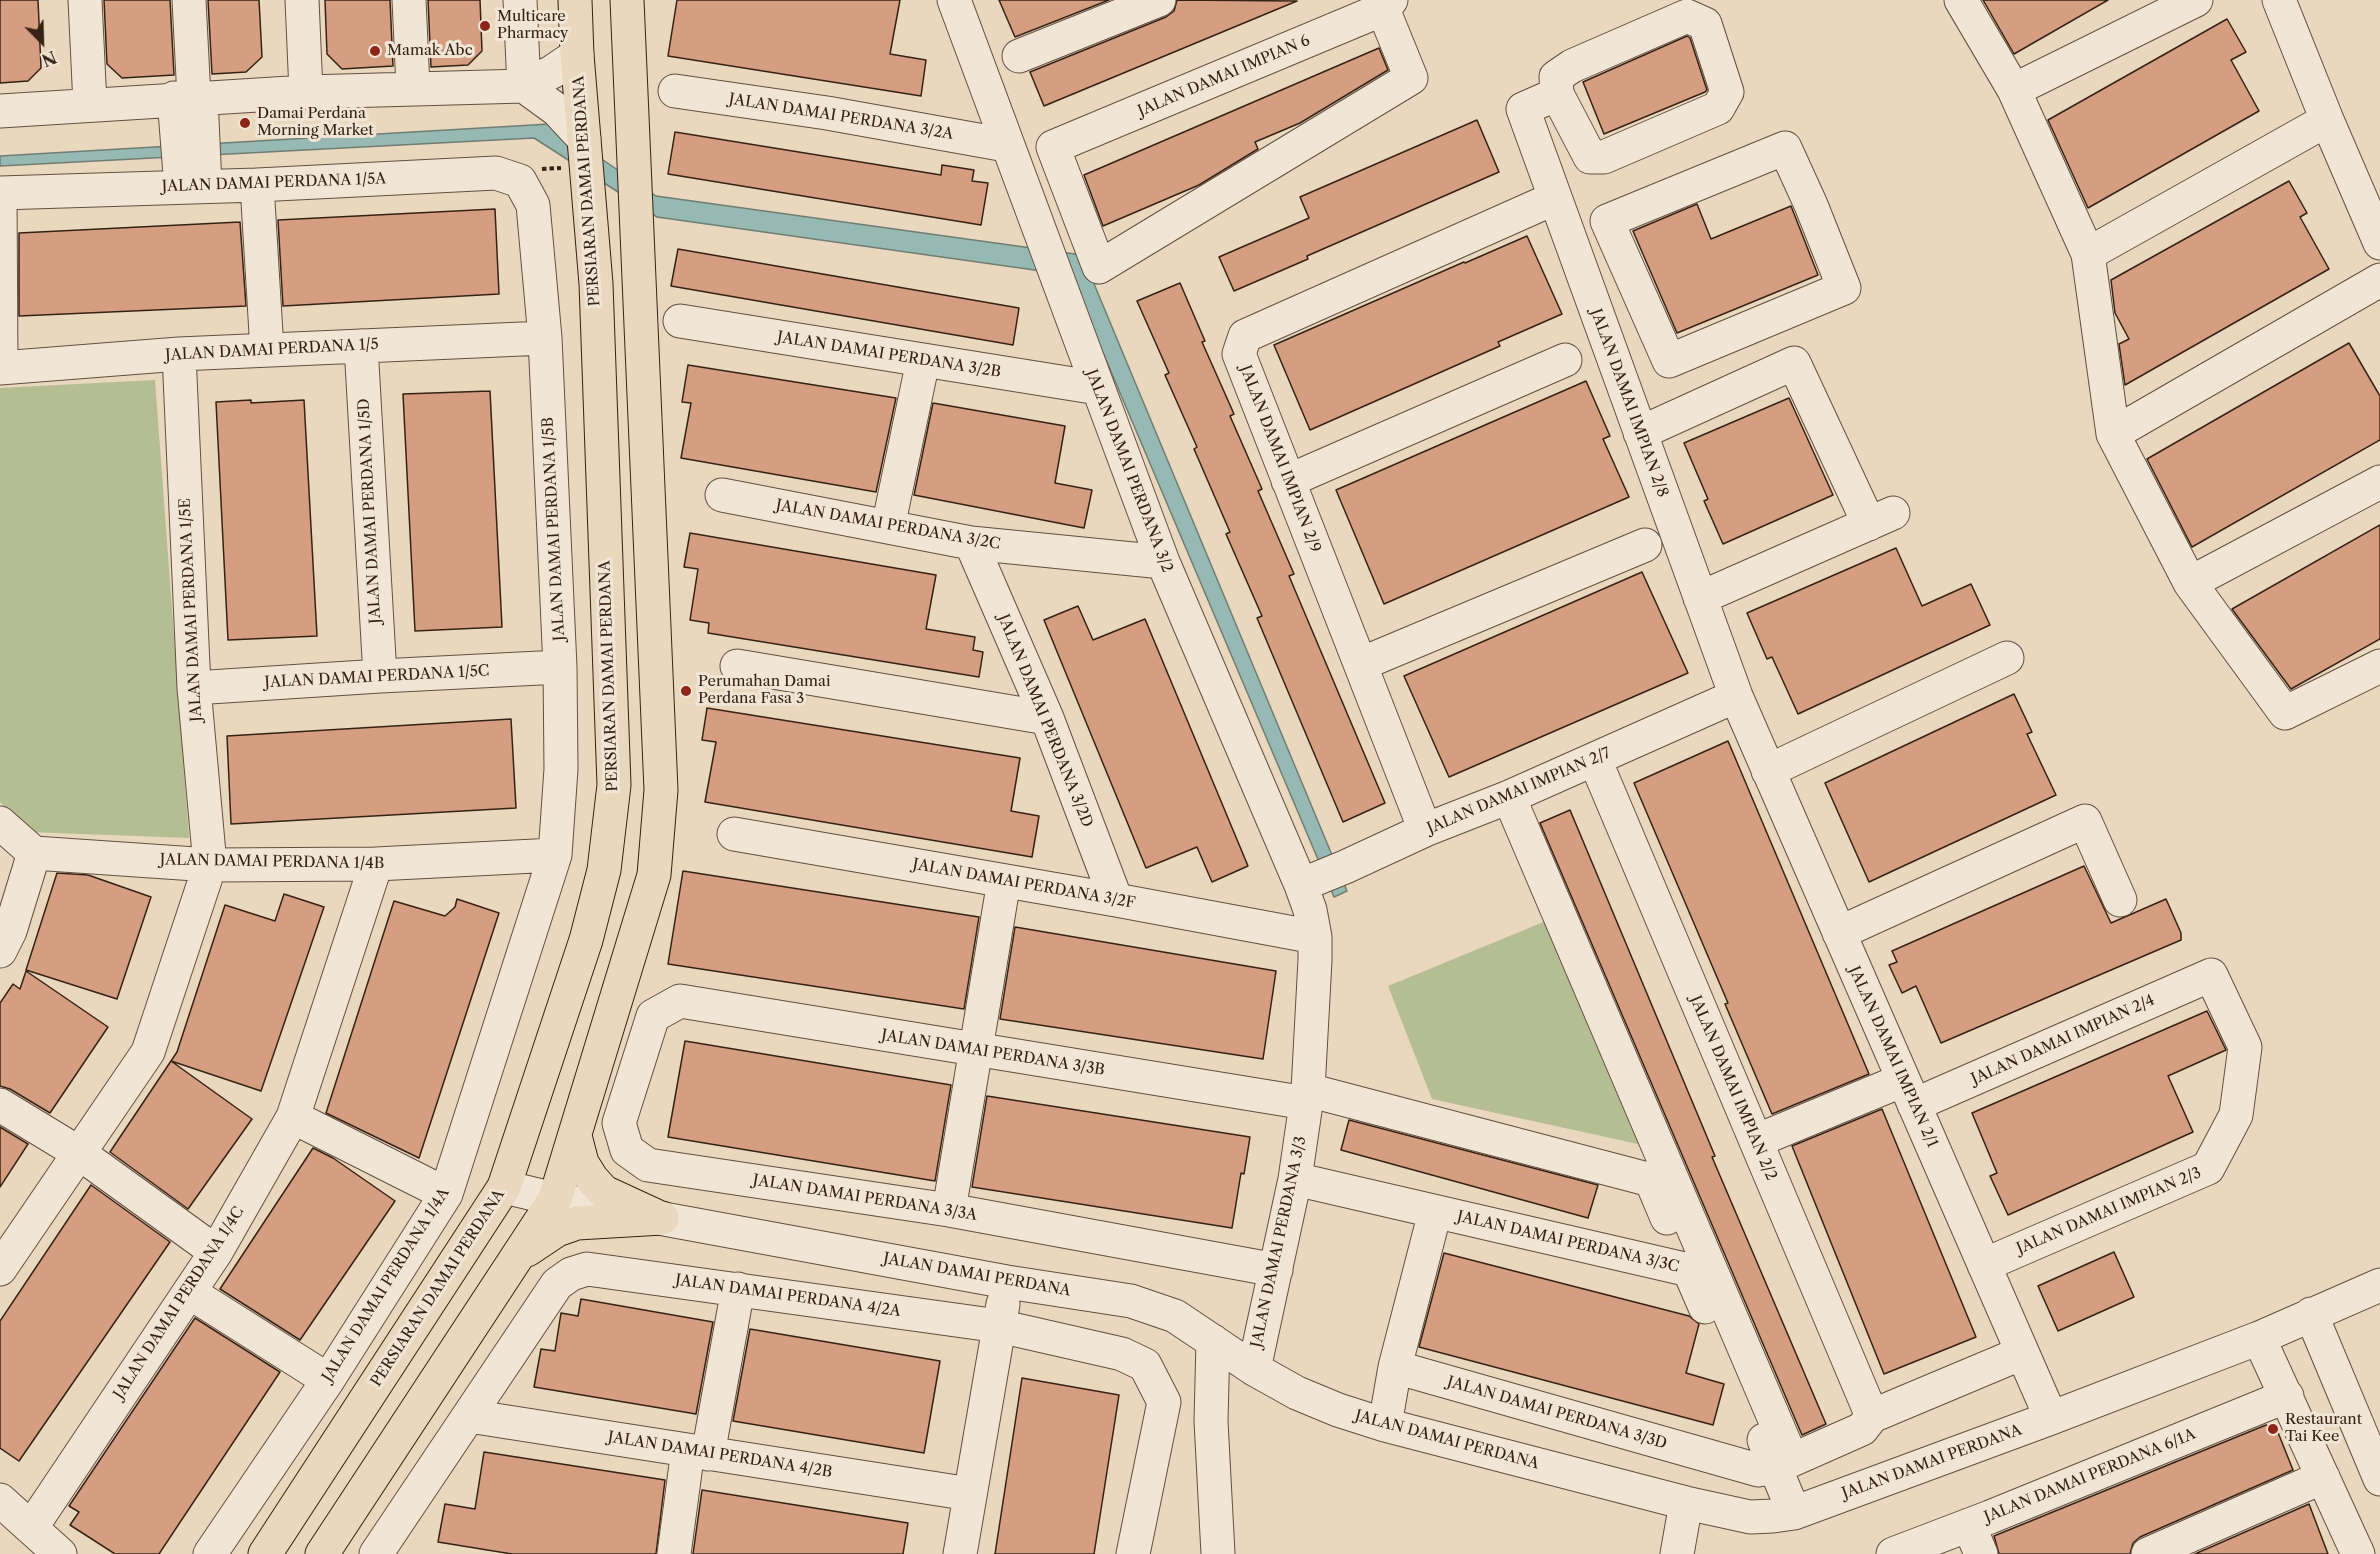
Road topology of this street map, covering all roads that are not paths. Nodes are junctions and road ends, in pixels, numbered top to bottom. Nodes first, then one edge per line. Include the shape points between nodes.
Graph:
1 (84, 0) edge
2 (189, 0) edge
3 (302, 0) edge
4 (409, 0) edge
5 (520, 0) edge
6 (575, 0) edge
7 (627, 0) edge
8 (954, 0) edge
9 (1159, 0) edge
10 (1961, 0) edge
11 (2196, 0) edge
12 (2279, 0) edge
13 (1387, 5) edge
14 (577, 55) junction
15 (1019, 56) dead end
16 (524, 86) junction
17 (413, 87) junction
18 (2014, 90) junction
19 (675, 91) dead end
20 (306, 92) junction
21 (1557, 94) junction
22 (190, 98) junction
23 (90, 105) junction
24 (0, 111) edge
25 (2326, 120) junction
26 (1006, 145) junction
27 (585, 153) junction
28 (192, 166) junction
29 (257, 185) junction
30 (0, 193) edge
31 (527, 193) joint
32 (1555, 198) junction
33 (2380, 243) edge
34 (2088, 254) junction
35 (2380, 280) edge
36 (1643, 300) junction
37 (1598, 317) junction
38 (680, 321) dead end
39 (545, 338) junction
40 (361, 346) junction
41 (267, 350) junction
42 (179, 354) junction
43 (1565, 360) dead end
44 (923, 361) junction
45 (1, 368) edge
46 (1098, 388) junction
47 (1640, 433) junction
48 (2113, 434) junction
49 (1288, 481) junction
50 (2380, 482) edge
51 (722, 495) dead end
52 (888, 527) junction
53 (971, 543) junction
54 (1645, 545) dead end
55 (1162, 562) junction
56 (2190, 583) junction
57 (1700, 598) junction
58 (2007, 658) dead end
59 (1361, 664) junction
60 (737, 666) dead end
61 (2380, 666) edge
62 (560, 667) junction
63 (380, 676) junction
64 (194, 688) junction
65 (1736, 696) junction
66 (1047, 718) junction
67 (1595, 760) junction
68 (1768, 771) junction
69 (1509, 797) junction
70 (0, 823) edge
71 (1425, 830) junction
72 (734, 834) dead end
73 (34, 854) junction
74 (555, 855) junction
75 (376, 864) junction
76 (210, 865) junction
77 (1323, 876) junction
78 (1004, 881) junction
79 (1116, 900) junction
80 (2120, 900) dead end
81 (1839, 933) junction
82 (1315, 937) junction
83 (0, 951) edge
84 (2211, 975) joint
85 (680, 1001) joint
86 (976, 1050) junction
87 (1909, 1093) junction
88 (1307, 1097) junction
89 (0, 1105) edge
90 (293, 1117) junction
91 (575, 1136) junction
92 (1756, 1141) junction
93 (79, 1153) junction
94 (1295, 1179) junction
95 (504, 1187) junction
96 (446, 1194) junction
97 (555, 1199) junction
98 (949, 1210) junction
99 (1436, 1212) junction
100 (662, 1218) junction
101 (216, 1252) junction
102 (517, 1258) junction
103 (1984, 1265) junction
104 (0, 1269) edge
105 (1689, 1269) junction
106 (1276, 1270) junction
107 (1007, 1282) junction
108 (2380, 1285) edge
109 (738, 1289) junction
110 (189, 1292) junction
111 (2311, 1314) junction
112 (999, 1326) junction
113 (2259, 1338) junction
114 (1213, 1341) junction
115 (2022, 1353) junction
116 (1395, 1367) junction
117 (1254, 1369) junction
118 (328, 1380) junction
119 (2287, 1396) junction
120 (469, 1416) junction
121 (1872, 1416) junction
122 (2051, 1418) junction
123 (1386, 1425) junction
124 (698, 1452) junction
125 (1776, 1467) junction
126 (2323, 1477) junction
127 (2380, 1479) edge
128 (970, 1494) junction
129 (0, 1500) edge
130 (1686, 1503) junction
131 (1794, 1512) junction
132 (31, 1528) junction
133 (1975, 1540) edge
134 (60, 1554) edge
135 (210, 1554) edge
136 (265, 1554) edge
137 (322, 1554) edge
138 (376, 1554) edge
139 (674, 1554) edge
140 (960, 1554) edge
141 (1132, 1554) edge
142 (1218, 1554) edge
143 (1677, 1554) edge
144 (1893, 1554) edge
145 (2148, 1554) edge
146 (2358, 1554) edge

1 - 23 street
2 - 22 street
3 - 20 street
4 - 17 street
5 - 16 street
6 - 14 main road, PERSIARAN DAMAI PERDANA
7 - 91 main road via 660,790 654,875
8 - 26 street, JALAN DAMAI PERDANA 3/2
9 - 15 street
10 - 18 street
11 - 18 street
12 - 25 street
13 - 13 street, JALAN DAMAI IMPIAN 6 via 1053,147 1099,267 1411,78
14 - 16 street
14 - 27 main road, PERSIARAN DAMAI PERDANA
16 - 17 street
16 - 27 street via 557,110
17 - 20 street
18 - 34 street
19 - 26 street, JALAN DAMAI PERDANA 3/2A
20 - 22 street
21 - 21 street via 1556,77 1572,66 1687,16 1705,24 1727,92 1718,108 1604,157 1590,157
21 - 32 street, JALAN DAMAI IMPIAN 2/8 via 1522,110
22 - 23 street
22 - 28 street
23 - 24 street
25 - 33 street
25 - 34 street
26 - 46 street, JALAN DAMAI PERDANA 3/2
27 - 95 main road, PERSIARAN DAMAI PERDANA via 596,284 614,785 604,870 586,940
28 - 29 street, JALAN DAMAI PERDANA 1/5A
28 - 30 street, JALAN DAMAI PERDANA 1/5A
29 - 31 street, JALAN DAMAI PERDANA 1/5A via 496,173
29 - 41 street
30 - 45 street
31 - 39 street, JALAN DAMAI PERDANA 1/5B
32 - 37 street, JALAN DAMAI IMPIAN 2/8
32 - 49 street, JALAN DAMAI IMPIAN 2/9 via 1245,336 1239,354
34 - 48 street
35 - 48 street
36 - 36 street via 1607,220 1785,148 1844,288 1669,361
36 - 37 street
37 - 47 street, JALAN DAMAI IMPIAN 2/8
38 - 44 street, JALAN DAMAI PERDANA 3/2B
39 - 40 street, JALAN DAMAI PERDANA 1/5
39 - 62 street, JALAN DAMAI PERDANA 1/5B
40 - 41 street, JALAN DAMAI PERDANA 1/5
40 - 63 street, JALAN DAMAI PERDANA 1/5D
41 - 42 street, JALAN DAMAI PERDANA 1/5
42 - 45 street, JALAN DAMAI PERDANA 1/5
42 - 64 street, JALAN DAMAI PERDANA 1/5E
43 - 49 street
44 - 46 street, JALAN DAMAI PERDANA 3/2B
44 - 52 street
46 - 55 street, JALAN DAMAI PERDANA 3/2
47 - 57 street, JALAN DAMAI IMPIAN 2/8
47 - 57 street via 1794,363 1881,519
48 - 56 street
49 - 59 street, JALAN DAMAI IMPIAN 2/9
50 - 56 street
51 - 52 street, JALAN DAMAI PERDANA 3/2C
52 - 53 street, JALAN DAMAI PERDANA 3/2C
53 - 55 street, JALAN DAMAI PERDANA 3/2C
53 - 66 street, JALAN DAMAI PERDANA 3/2D
54 - 59 street
55 - 77 street, JALAN DAMAI PERDANA 3/2
56 - 61 street via 2285,713
57 - 65 street, JALAN DAMAI IMPIAN 2/8
58 - 68 street
59 - 71 street, JALAN DAMAI IMPIAN 2/9
60 - 66 street
62 - 63 street, JALAN DAMAI PERDANA 1/5C
62 - 74 street, JALAN DAMAI PERDANA 1/5B via 561,769
63 - 64 street, JALAN DAMAI PERDANA 1/5C
64 - 76 street, JALAN DAMAI PERDANA 1/5E
65 - 67 street, JALAN DAMAI IMPIAN 2/7
65 - 68 street, JALAN DAMAI IMPIAN 2/1
66 - 79 street, JALAN DAMAI PERDANA 3/2D
67 - 69 street, JALAN DAMAI IMPIAN 2/7
67 - 92 street, JALAN DAMAI IMPIAN 2/2
68 - 81 street, JALAN DAMAI IMPIAN 2/1
69 - 71 street, JALAN DAMAI IMPIAN 2/7
69 - 121 street via 1792,1460 1862,1429
70 - 73 street
71 - 77 street, JALAN DAMAI IMPIAN 2/7
72 - 78 street, JALAN DAMAI PERDANA 3/2F
73 - 76 street, JALAN DAMAI PERDANA 1/4B
73 - 83 street
74 - 75 street, JALAN DAMAI PERDANA 1/4B
74 - 96 street, JALAN DAMAI PERDANA 1/4A
75 - 76 street, JALAN DAMAI PERDANA 1/4B
75 - 90 street, JALAN DAMAI PERDANA 1/4C
76 - 93 street via 148,1052
77 - 82 street, JALAN DAMAI PERDANA 3/2
78 - 79 street, JALAN DAMAI PERDANA 3/2F
78 - 86 street
79 - 82 street, JALAN DAMAI PERDANA 3/2F
80 - 81 street via 2085,822
81 - 87 street, JALAN DAMAI IMPIAN 2/1
82 - 88 street, JALAN DAMAI PERDANA 3/3
84 - 87 street, JALAN DAMAI IMPIAN 2/4
84 - 103 street, JALAN DAMAI IMPIAN 2/3 via 2246,1047 2236,1115 2208,1168
85 - 86 street, JALAN DAMAI PERDANA 3/3B
85 - 98 street, JALAN DAMAI PERDANA 3/3A via 652,1016 619,1123 627,1150 648,1164
86 - 88 street, JALAN DAMAI PERDANA 3/3B
86 - 98 street
87 - 92 street, JALAN DAMAI IMPIAN 2/4
87 - 103 street, JALAN DAMAI IMPIAN 2/1
88 - 94 street, JALAN DAMAI PERDANA 3/3
88 - 105 street, JALAN DAMAI PERDANA 3/3B via 1651,1180
89 - 93 street
90 - 96 street
90 - 101 street, JALAN DAMAI PERDANA 1/4C
91 - 97 main road
91 - 100 main road via 582,1163 604,1192
92 - 121 street, JALAN DAMAI IMPIAN 2/2
93 - 101 street
93 - 104 street
94 - 99 street, JALAN DAMAI PERDANA 3/3C
94 - 106 street, JALAN DAMAI PERDANA 3/3
95 - 97 street, JALAN DAMAI PERDANA
95 - 136 main road, PERSIARAN DAMAI PERDANA
96 - 118 street, JALAN DAMAI PERDANA 1/4A
97 - 100 street, JALAN DAMAI PERDANA
97 - 102 main road
98 - 106 street, JALAN DAMAI PERDANA 3/3A
99 - 105 street, JALAN DAMAI PERDANA 3/3C
99 - 116 street
100 - 102 main road via 578,1223 557,1230
100 - 107 street, JALAN DAMAI PERDANA
101 - 110 street, JALAN DAMAI PERDANA 1/4C
102 - 137 main road
103 - 115 street, JALAN DAMAI IMPIAN 2/1
105 - 125 street, JALAN DAMAI PERDANA 3/3C
106 - 117 street, JALAN DAMAI PERDANA 3/3
107 - 112 street
107 - 114 street, JALAN DAMAI PERDANA via 1131,1301 1175,1316
108 - 111 street, JALAN DAMAI PERDANA
109 - 112 street, JALAN DAMAI PERDANA 4/2A
109 - 120 street, JALAN DAMAI PERDANA 4/2A via 606,1270 586,1269 571,1274 557,1284
109 - 124 street
110 - 118 street
110 - 132 street, JALAN DAMAI PERDANA 1/4C
111 - 113 street, JALAN DAMAI PERDANA
111 - 127 street
112 - 128 street
112 - 141 street, JALAN DAMAI PERDANA 4/2A via 1122,1354 1145,1365 1164,1402
113 - 119 street
113 - 122 street, JALAN DAMAI PERDANA
114 - 117 street, JALAN DAMAI PERDANA
114 - 142 street via 1211,1421
115 - 121 street
115 - 122 street, JALAN DAMAI IMPIAN 2/1
116 - 123 street
116 - 125 street, JALAN DAMAI PERDANA 3/3D via 1758,1470
117 - 123 street, JALAN DAMAI PERDANA via 1297,1393
118 - 135 street, JALAN DAMAI PERDANA 1/4A
119 - 126 street
119 - 133 street, JALAN DAMAI PERDANA 6/1A
120 - 124 street, JALAN DAMAI PERDANA 4/2B
120 - 138 street, JALAN DAMAI PERDANA 4/2A
122 - 131 street, JALAN DAMAI PERDANA
123 - 130 street, JALAN DAMAI PERDANA
124 - 128 street, JALAN DAMAI PERDANA 4/2B
124 - 139 street
125 - 131 street, JALAN DAMAI PERDANA 3/3C
126 - 145 street
126 - 146 street
128 - 140 street
129 - 132 street
130 - 131 street, JALAN DAMAI PERDANA via 1750,1517
130 - 143 street
132 - 134 street
133 - 144 street, JALAN DAMAI PERDANA 6/1A

